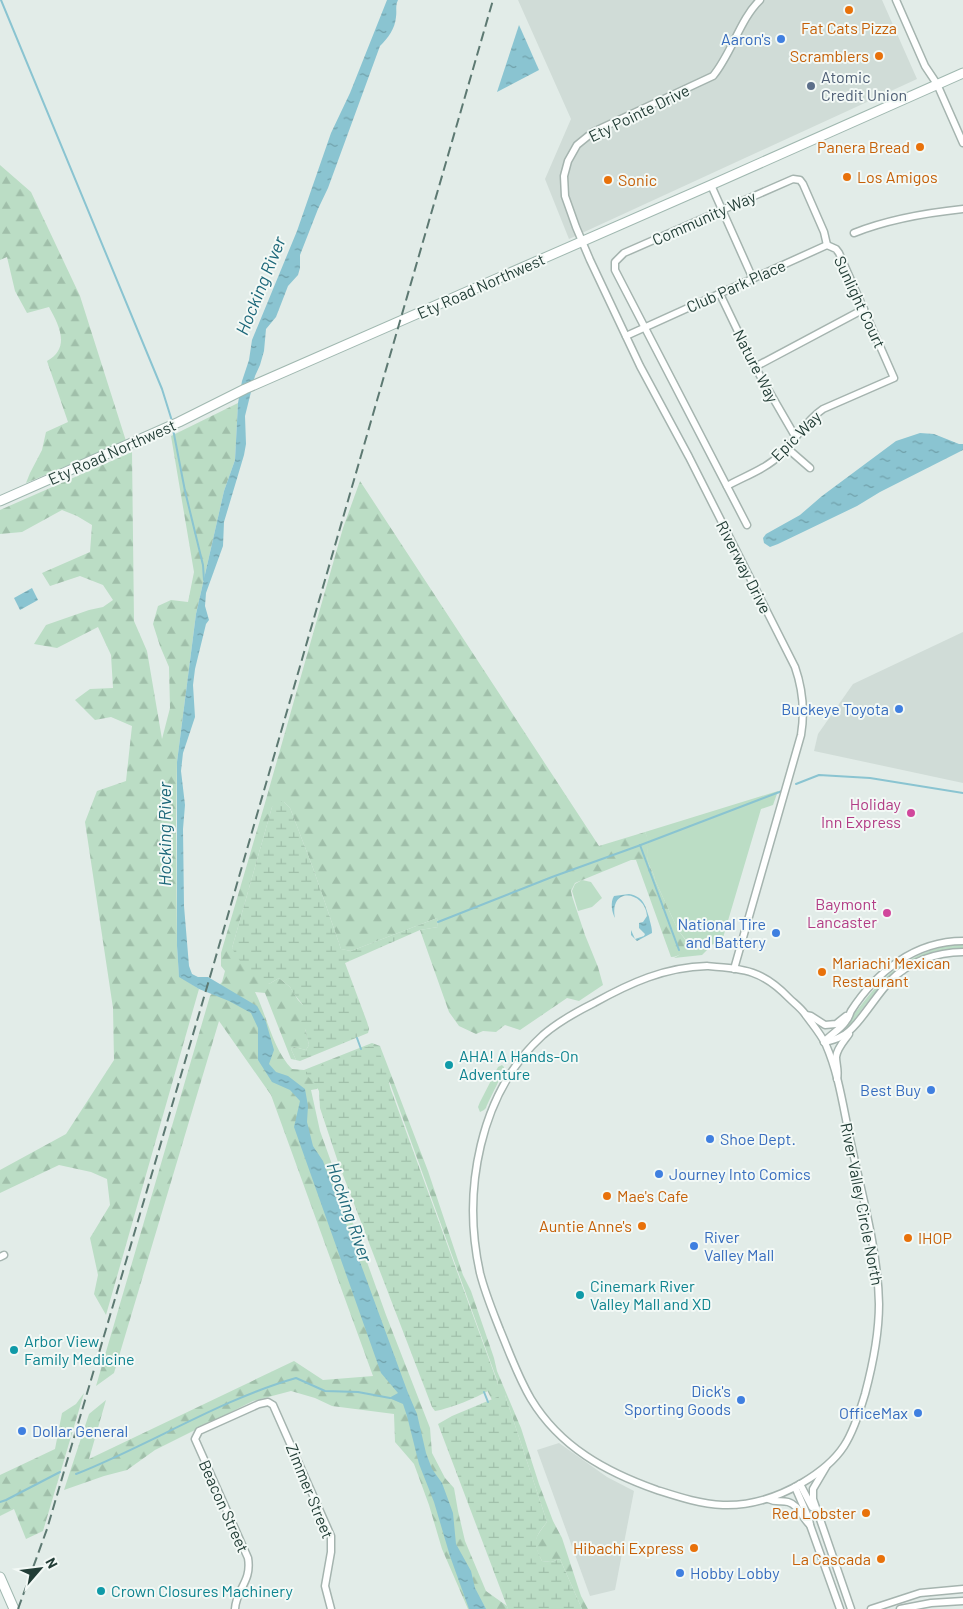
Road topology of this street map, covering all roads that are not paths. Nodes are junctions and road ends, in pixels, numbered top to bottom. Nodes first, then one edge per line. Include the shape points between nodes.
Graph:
1 (760, 0) edge
2 (896, 0) edge
3 (963, 72) edge
4 (936, 84) junction
5 (963, 143) edge
6 (796, 179) joint
7 (711, 185) junction
8 (963, 209) edge
9 (722, 211) junction
10 (854, 233) dead end
11 (582, 241) junction
12 (827, 245) junction
13 (753, 279) junction
14 (720, 294) junction
15 (864, 309) junction
16 (645, 328) junction
17 (626, 336) junction
18 (755, 367) junction
19 (894, 378) joint
20 (795, 436) junction
21 (787, 448) junction
22 (810, 468) dead end
23 (726, 486) junction
24 (0, 501) edge
25 (747, 525) dead end
26 (963, 941) edge
27 (963, 952) edge
28 (734, 969) junction
29 (851, 1012) junction
30 (806, 1015) junction
31 (852, 1028) junction
32 (824, 1042) junction
33 (837, 1079) junction
34 (273, 1405) joint
35 (826, 1467) junction
36 (797, 1486) junction
37 (768, 1499) junction
38 (820, 1520) junction
39 (810, 1525) junction
40 (0, 1577) edge
41 (963, 1589) edge
42 (963, 1601) edge
43 (14, 1609) edge
44 (236, 1609) edge
45 (331, 1609) edge
46 (840, 1609) edge
47 (851, 1609) edge
48 (870, 1609) edge
49 (900, 1609) edge

1 - 11 street, Ety Pointe Drive via 712,76 593,132 577,146 564,176 565,196
2 - 4 street
3 - 4 street, Ety Road Northwest
4 - 5 street
4 - 7 street, Ety Road Northwest
6 - 9 street, Community Way
6 - 12 street, Sunlight Court via 806,190
7 - 9 street
7 - 11 street, Ety Road Northwest
8 - 10 street via 920,214
9 - 13 street
9 - 16 street, Community Way via 624,253 615,262 615,270
11 - 17 street, Riverway Drive
11 - 24 street, Ety Road Northwest
12 - 13 street, Club Park Place
12 - 15 street, Sunlight Court via 839,254
13 - 14 street, Club Park Place
14 - 16 street, Club Park Place
14 - 18 street, Nature Way
15 - 18 street
15 - 19 street, Sunlight Court
16 - 17 street, Club Park Place
16 - 23 street
17 - 28 street, Riverway Drive via 800,682 804,710 801,735
18 - 20 street, Nature Way
19 - 20 street, Epic Way via 823,408
20 - 21 street, Epic Way
21 - 22 street
21 - 23 street, Epic Way via 772,462
23 - 25 street
26 - 29 street via 934,944 898,960 877,978
27 - 31 street, River Valley Circle North via 925,959 899,973
28 - 30 street via 768,979
28 - 37 street via 688,967 649,976 576,1012 534,1043 498,1094 487,1120 475,1179 475,1234 486,1290 516,1370 537,1408 572,1446 625,1479 697,1502 730,1505
29 - 30 street via 830,1026
29 - 32 street via 844,1024
30 - 32 street, River Valley Circle North
31 - 32 street via 842,1036
31 - 33 street, River Valley Circle North via 836,1055
32 - 33 street, River Valley Circle North
33 - 35 street, River Valley Circle North via 876,1266 879,1306 873,1361 859,1415 843,1449
34 - 44 street, Beacon Street via 268,1402 259,1404 196,1434 196,1443 248,1558 248,1576 238,1596
34 - 45 street, Zimmer Street via 331,1536 325,1586
35 - 36 street, River Valley Circle North
35 - 38 street via 813,1489
36 - 37 street, River Valley Circle North
36 - 38 street
36 - 39 street
37 - 39 street via 792,1503
38 - 47 street
39 - 46 street
40 - 43 street
41 - 48 street via 920,1593
42 - 49 street

